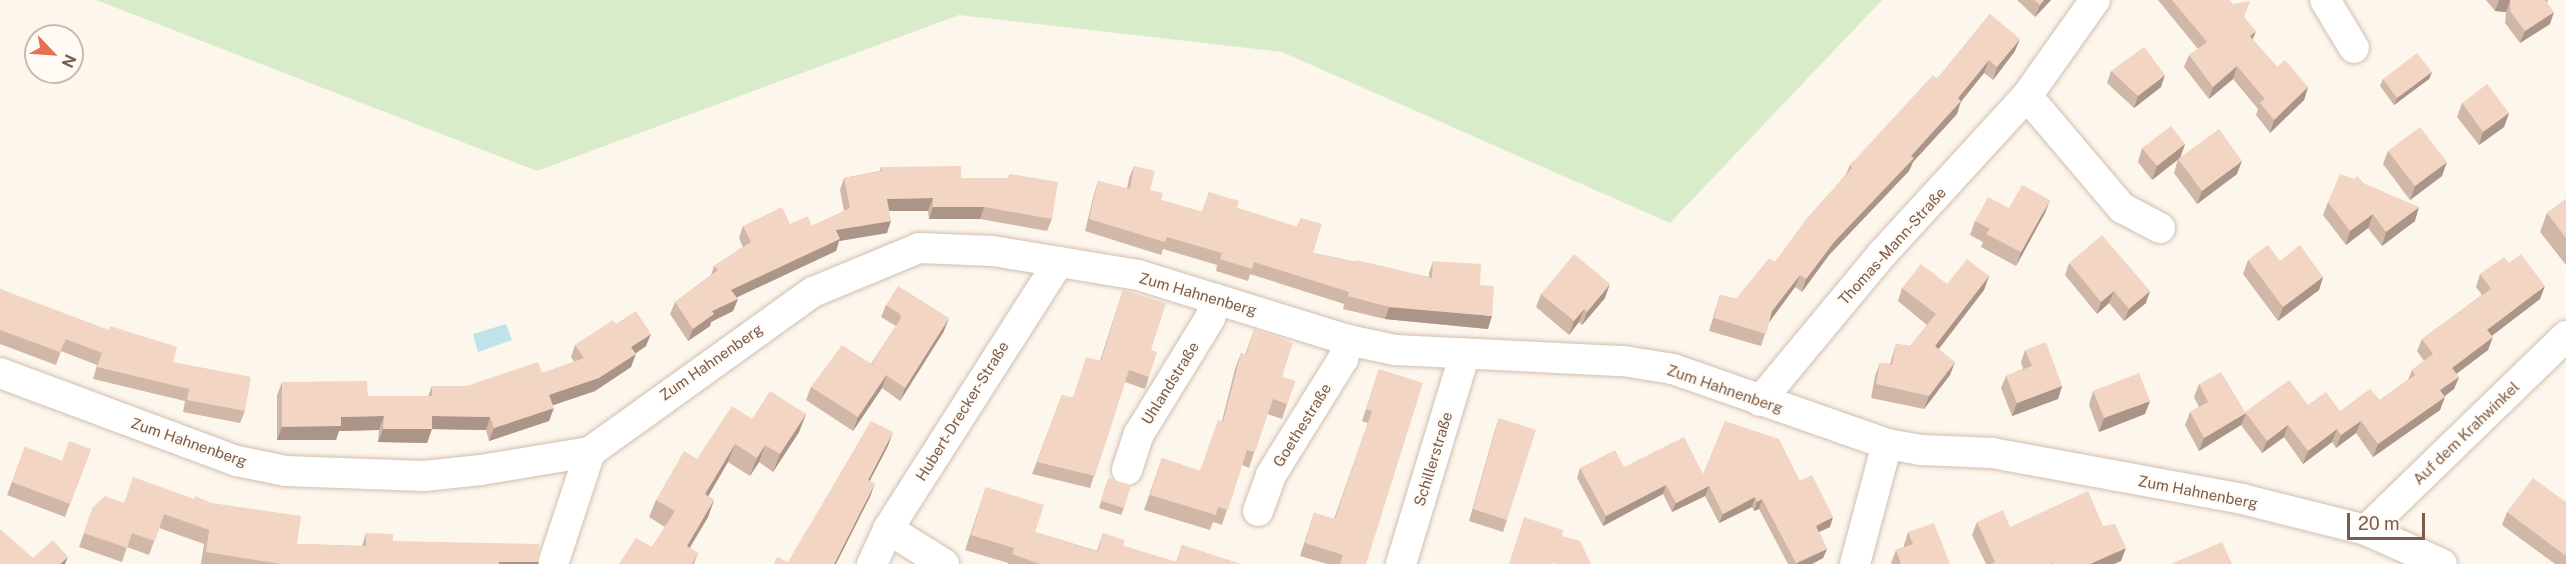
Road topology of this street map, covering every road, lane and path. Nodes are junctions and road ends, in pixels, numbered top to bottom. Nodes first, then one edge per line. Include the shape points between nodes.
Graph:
1 (2095, 0) edge
2 (2325, 0) edge
3 (2354, 48) dead end
4 (2028, 96) junction
5 (2160, 228) dead end
6 (1059, 262) junction
7 (1216, 298) junction
8 (2566, 336) edge
9 (1348, 340) junction
10 (1466, 353) junction
11 (0, 373) edge
12 (1760, 401) junction
13 (1887, 444) junction
14 (590, 452) junction
15 (1127, 470) dead end
16 (1258, 511) dead end
17 (888, 529) junction
18 (2366, 530) junction
19 (553, 564) edge
20 (872, 564) edge
21 (944, 564) edge
22 (1401, 564) edge
23 (1855, 564) edge
24 (2442, 564) edge

1 - 4 street, Thomas-Mann-Straße
2 - 3 street
4 - 5 street via 2122,208
4 - 12 street, Thomas-Mann-Straße via 1882,254
6 - 7 street, Zum Hahnenberg via 1138,275
6 - 14 street, Zum Hahnenberg via 993,251 919,248 813,292
6 - 17 street, Hubert-Drecker-Straße
7 - 9 street, Zum Hahnenberg
7 - 15 street, Uhlandstraße via 1210,318 1139,434
8 - 18 street, Auf dem Krahwinkel
9 - 10 street, Zum Hahnenberg via 1395,350
9 - 16 street, Goethestraße via 1343,358 1271,475
10 - 12 street, Zum Hahnenberg via 1644,364 1673,369
10 - 22 street, Schillerstraße
11 - 14 street, Zum Hahnenberg via 237,461 286,471 424,476
12 - 13 street, Zum Hahnenberg
13 - 18 street, Zum Hahnenberg via 1921,450 1992,453 2242,499
13 - 23 street
14 - 19 street
17 - 20 street, Hubert-Drecker-Straße
17 - 21 street
18 - 24 street, Zum Hahnenberg

